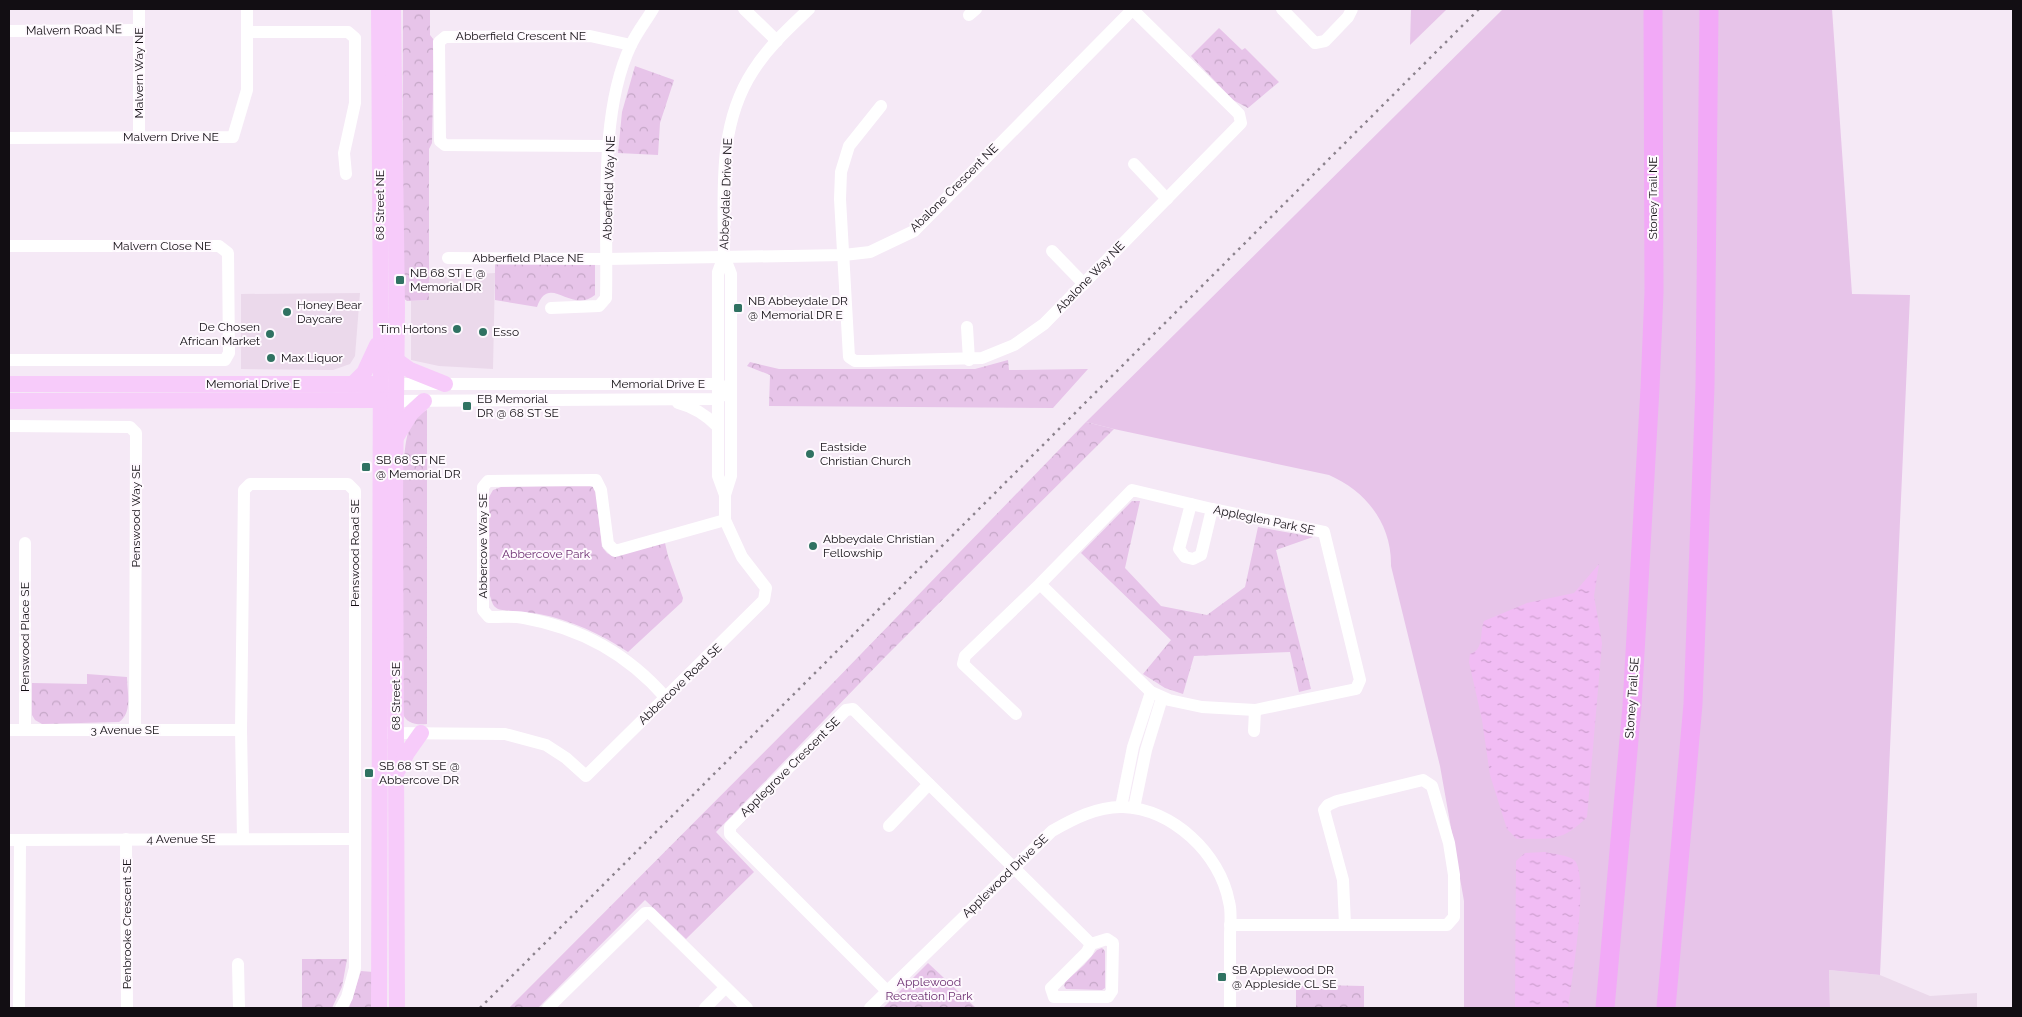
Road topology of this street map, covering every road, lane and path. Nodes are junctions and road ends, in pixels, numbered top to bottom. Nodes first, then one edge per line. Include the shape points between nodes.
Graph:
1 (139, 9) edge
2 (247, 9) edge
3 (379, 9) edge
4 (393, 9) edge
5 (653, 9) edge
6 (744, 9) edge
7 (809, 9) edge
8 (1132, 9) edge
9 (1282, 9) edge
10 (1352, 9) edge
11 (1653, 9) edge
12 (1709, 9) edge
13 (139, 30) junction
14 (9, 31) edge
15 (247, 32) junction
16 (777, 40) junction
17 (631, 45) junction
18 (881, 106) dead end
19 (9, 138) edge
20 (139, 138) junction
21 (608, 146) junction
22 (1134, 164) dead end
23 (346, 174) dead end
24 (1167, 199) junction
25 (9, 246) edge
26 (1052, 251) dead end
27 (844, 255) junction
28 (724, 256) junction
29 (448, 258) dead end
30 (607, 259) junction
31 (1084, 284) junction
32 (551, 308) dead end
33 (967, 327) dead end
34 (380, 336) junction
35 (9, 360) edge
36 (396, 360) junction
37 (969, 360) junction
38 (9, 384) edge
39 (353, 384) junction
40 (446, 384) junction
41 (717, 384) junction
42 (1650, 388) joint
43 (732, 390) junction
44 (388, 392) junction
45 (717, 398) junction
46 (338, 400) junction
47 (669, 400) junction
48 (9, 401) edge
49 (424, 401) junction
50 (9, 426) edge
51 (717, 426) junction
52 (379, 427) junction
53 (395, 439) junction
54 (725, 495) junction
55 (1191, 504) junction
56 (1212, 509) junction
57 (725, 520) junction
58 (25, 543) dead end
59 (1040, 584) junction
60 (1157, 695) junction
61 (666, 698) junction
62 (1255, 710) junction
63 (1016, 714) dead end
64 (9, 730) edge
65 (25, 730) junction
66 (135, 730) junction
67 (242, 730) junction
68 (1254, 731) dead end
69 (379, 733) junction
70 (396, 733) junction
71 (421, 733) junction
72 (1133, 747) junction
73 (1146, 750) junction
74 (396, 774) junction
75 (929, 784) junction
76 (1121, 807) junction
77 (1134, 808) junction
78 (889, 826) dead end
79 (126, 839) junction
80 (243, 839) junction
81 (354, 839) junction
82 (14, 840) edge
83 (1013, 868) junction
84 (1230, 925) junction
85 (1345, 925) junction
86 (1091, 944) junction
87 (14, 949) edge
88 (238, 964) dead end
89 (726, 988) junction
90 (887, 991) junction
91 (19, 1008) edge
92 (127, 1008) edge
93 (239, 1008) edge
94 (341, 1008) edge
95 (379, 1008) edge
96 (397, 1008) edge
97 (548, 1008) edge
98 (705, 1008) edge
99 (747, 1008) edge
100 (870, 1008) edge
101 (1230, 1008) edge
102 (1605, 1008) edge
103 (1666, 1008) edge

1 - 13 street, Malvern Way NE
2 - 15 street, Malvern Drive NE
3 - 34 main road, 68 Street NE
4 - 36 main road, 68 Street NE
5 - 17 street, Abberfield Way NE
6 - 16 street
7 - 16 street, Abbeydale Drive NE
8 - 24 street, Abalone Way NE via 1239,114 1241,123
8 - 27 street, Abalone Crescent NE via 914,231 870,252
9 - 10 street via 1315,43 1325,42
11 - 42 highway, Stoney Trail NE via 1654,292
12 - 103 highway via 1705,388 1693,704
13 - 14 street, Malvern Road NE
13 - 20 street, Malvern Way NE
15 - 20 street, Malvern Drive NE via 247,90 233,137
15 - 23 street via 348,32 355,38 355,103 344,153
16 - 28 street, Abbeydale Drive NE via 740,92 730,121 725,151
17 - 21 street, Abberfield Way NE via 617,89
17 - 21 street, Abberfield Crescent NE via 590,36 445,37 439,42 440,141 445,145
18 - 27 street via 849,146 841,172
19 - 20 street, Malvern Drive NE
21 - 30 street, Abberfield Way NE
22 - 24 street
24 - 31 street, Abalone Way NE
25 - 35 street, Malvern Close NE via 219,246 228,253 229,354 225,360
26 - 31 street
27 - 28 street, Abalone Crescent NE
27 - 37 street, Abalone Way NE via 849,357 855,361
28 - 30 street, Abberfield Way NE
28 - 41 street, Abbeydale Drive NE via 718,272
28 - 43 street, Abbeydale Drive NE via 731,274
29 - 30 street, Abberfield Place NE
30 - 32 street via 606,298 599,306
31 - 37 street, Abalone Way NE via 1044,324 1014,345
33 - 37 street
34 - 39 main road via 364,373
34 - 44 main road, 68 Street NE
36 - 40 main road via 410,370
36 - 44 main road, 68 Street NE
38 - 39 main road, Memorial Drive E
39 - 44 main road, Memorial Drive E
40 - 41 street, Memorial Drive E
40 - 44 street, Memorial Drive E
41 - 43 street, Memorial Drive E
41 - 45 street, Abbeydale Drive NE
42 - 102 highway, Stoney Trail SE via 1632,706
43 - 45 street, Memorial Drive E
43 - 54 street, Abbeydale Drive NE via 731,476
44 - 46 main road, Memorial Drive E
44 - 49 street, Memorial Drive E
44 - 52 main road, 68 Street SE
44 - 53 main road, 68 Street SE
45 - 47 street, Memorial Drive E
45 - 51 street, Abbeydale Drive NE
46 - 48 main road, Memorial Drive E
46 - 52 main road via 362,409
47 - 49 street, Memorial Drive E
47 - 51 street via 690,406
49 - 53 main road via 411,413
50 - 66 street, Penswood Way SE via 130,427 136,432
51 - 54 street, Abbeydale Drive NE via 718,476
52 - 69 main road, 68 Street SE
53 - 70 main road, 68 Street SE
54 - 57 street
55 - 56 street, Appleglen Park SE
55 - 56 street via 1179,549 1185,557 1194,559 1201,555
55 - 59 street, Appleglen Park SE via 1132,490
56 - 62 street, Appleglen Park SE via 1324,532 1360,680 1356,689
57 - 61 street, Abbercove Road SE via 742,557 766,588 764,600
57 - 61 street, Abbercove Way SE via 615,550 608,544 601,490 596,480 488,481 483,487 483,610 489,617 522,618 563,628 600,643 647,676
58 - 65 street, Penswood Place SE
59 - 60 street
59 - 63 street via 965,656 964,664
60 - 62 street, Appleglen Park SE via 1202,707
60 - 72 street
60 - 73 street
61 - 71 street, Abbercove Road SE via 586,776 546,745 529,739 505,734
62 - 68 street
64 - 65 street, 3 Avenue SE
65 - 66 street, 3 Avenue SE
66 - 67 street, 3 Avenue SE
67 - 80 street, Penswood Road SE
67 - 81 street, Penswood Road SE via 244,490 250,484 348,484 355,492
69 - 70 street
69 - 95 main road, 68 Street SE
70 - 71 street
70 - 74 main road, 68 Street SE
71 - 74 main road
72 - 73 street
72 - 76 street
73 - 77 street
74 - 96 main road, 68 Street SE
75 - 78 street
75 - 83 street, Applegrove Crescent SE
75 - 90 street, Applegrove Crescent SE via 853,709 846,710 730,827 730,834
76 - 77 street, Applewood Drive SE
76 - 83 street, Applewood Drive SE via 1096,810 1072,819 1052,831
77 - 84 street, Applewood Drive SE via 1155,814 1178,827 1210,858 1230,902
79 - 80 street, 4 Avenue SE
79 - 82 street, 4 Avenue SE
79 - 92 street, Penbrooke Crescent SE
80 - 81 street, 4 Avenue SE
81 - 94 street via 355,968
82 - 87 street
83 - 86 street, Applegrove Crescent SE
83 - 90 street, Applewood Drive SE
84 - 85 street
84 - 101 street, Applewood Drive SE
85 - 85 street via 1447,926 1454,916 1454,875 1449,843 1432,786 1423,780 1328,804 1324,810 1343,880
86 - 86 street via 1107,939 1112,943 1112,991 1108,997 1054,997 1052,988
87 - 91 street
88 - 93 street
89 - 97 street via 650,913 645,913
89 - 98 street
89 - 99 street
90 - 100 street, Applewood Drive SE

